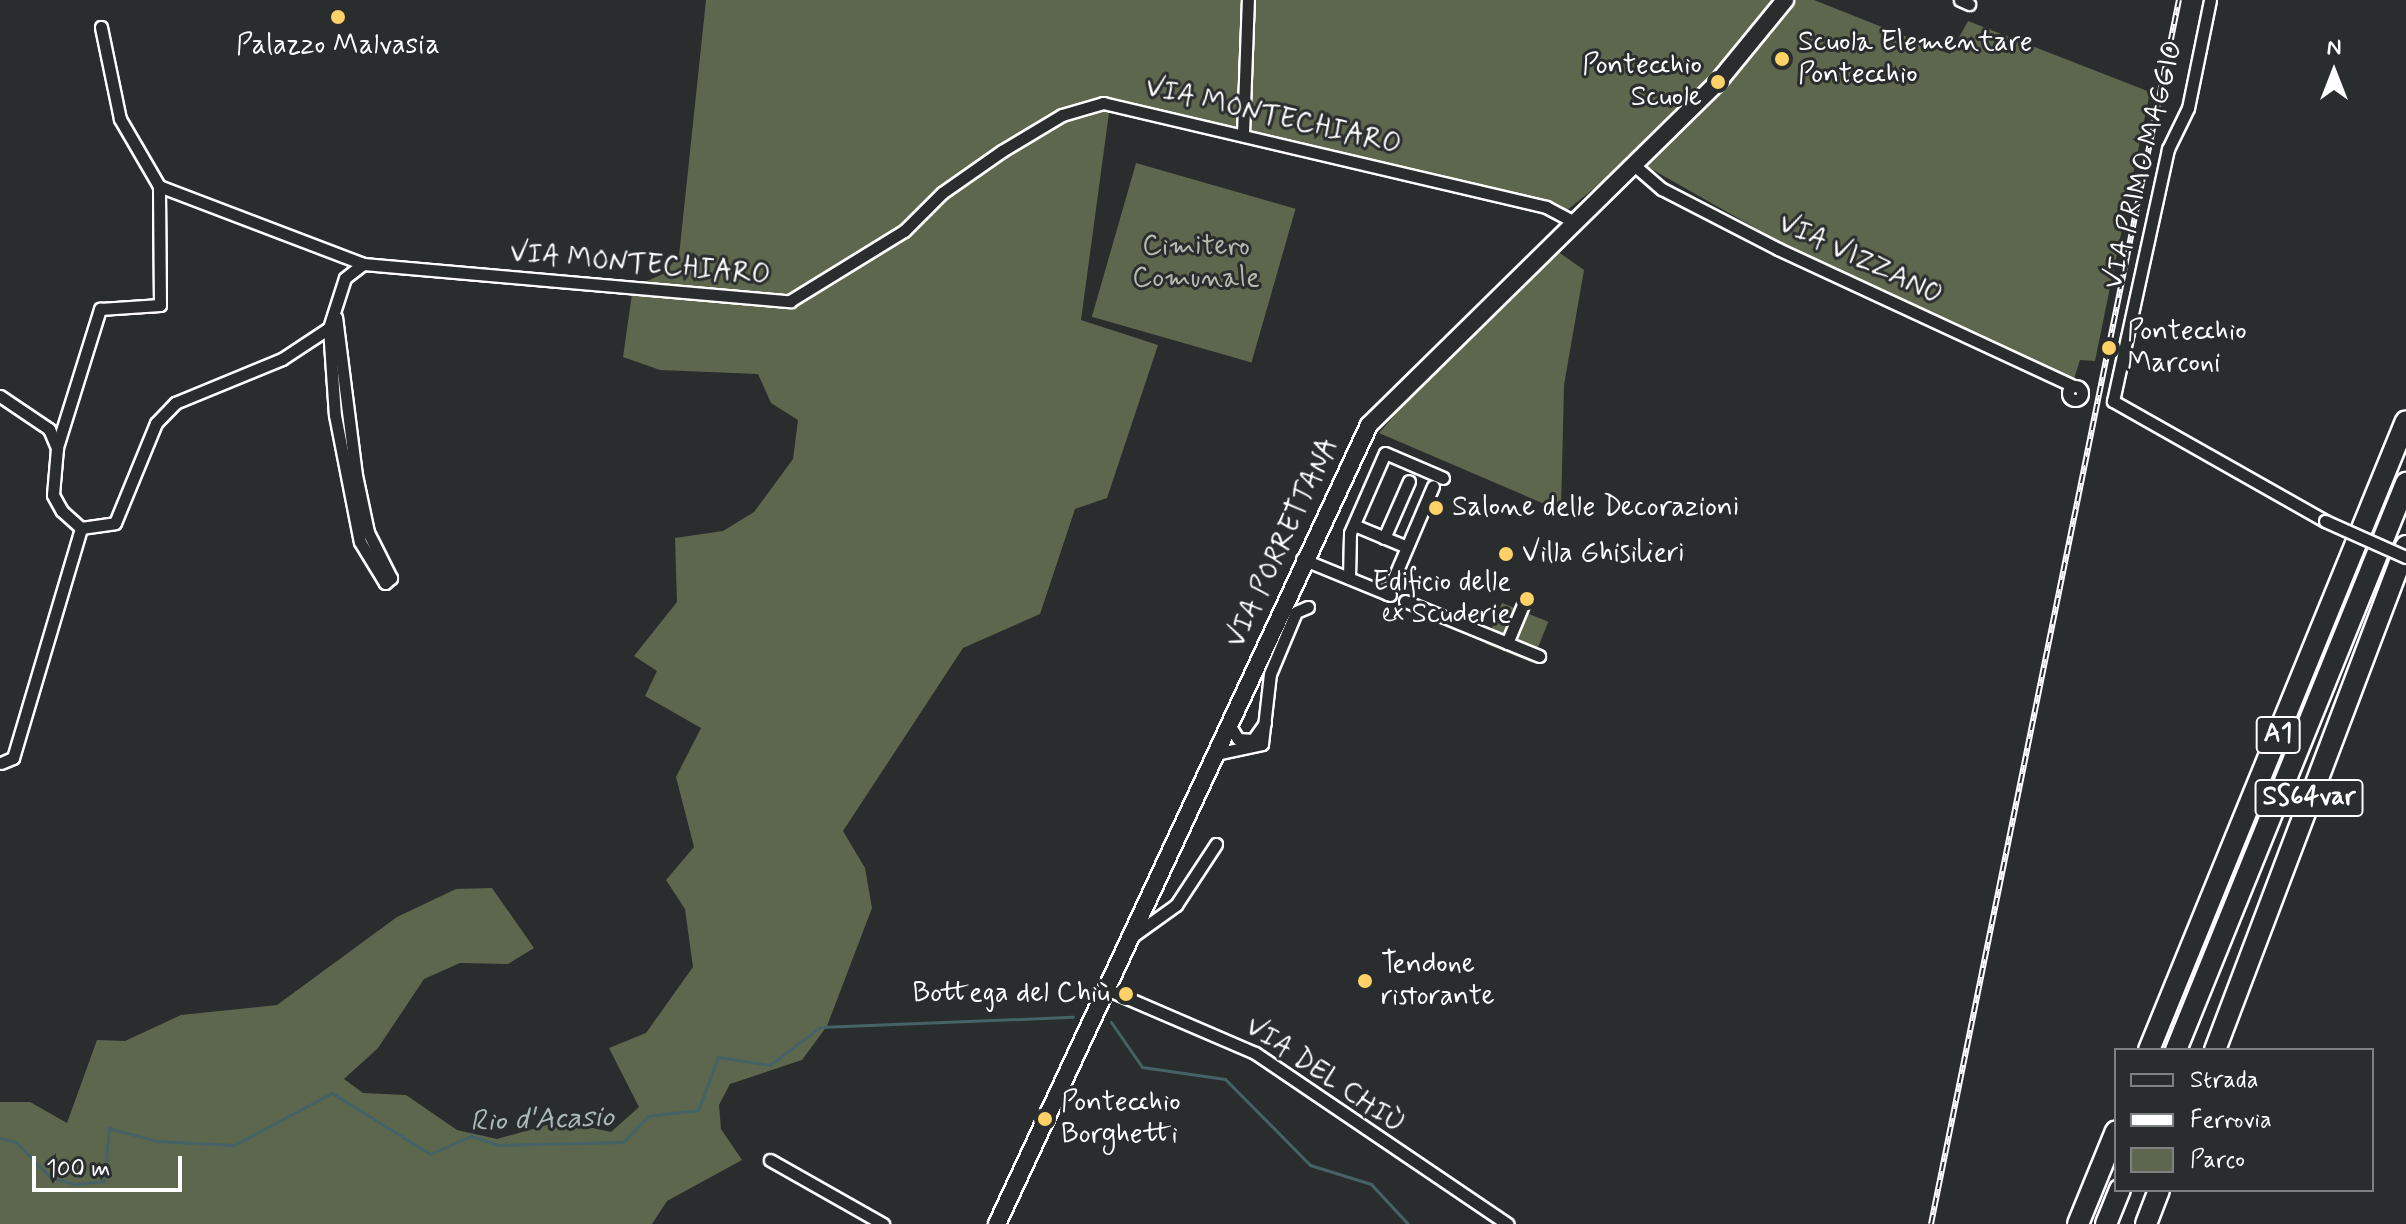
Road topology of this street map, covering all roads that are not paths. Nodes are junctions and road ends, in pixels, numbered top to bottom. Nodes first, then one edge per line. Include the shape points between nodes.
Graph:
1 (1248, 0) edge
2 (1785, 0) edge
3 (2210, 0) edge
4 (101, 27) dead end
5 (1243, 134) junction
6 (1634, 165) junction
7 (159, 186) junction
8 (1572, 221) junction
9 (363, 264) junction
10 (336, 316) junction
11 (329, 328) junction
12 (2068, 386) dead end
13 (0, 396) edge
14 (2406, 421) edge
15 (57, 448) junction
16 (1409, 481) dead end
17 (2406, 483) edge
18 (1354, 525) junction
19 (81, 528) junction
20 (1384, 538) junction
21 (2406, 546) edge
22 (1407, 547) junction
23 (2406, 557) edge
24 (1302, 559) junction
25 (1349, 578) junction
26 (1405, 601) dead end
27 (1523, 605) dead end
28 (1308, 607) dead end
29 (1507, 643) junction
30 (1539, 656) dead end
31 (1268, 715) junction
32 (1230, 732) junction
33 (1215, 754) junction
34 (1, 763) edge
35 (1216, 844) dead end
36 (1127, 940) junction
37 (1104, 988) junction
38 (2150, 1048) edge
39 (2177, 1048) edge
40 (2216, 1048) edge
41 (2114, 1136) edge
42 (770, 1160) dead end
43 (2119, 1192) edge
44 (2158, 1192) edge
45 (883, 1224) edge
46 (997, 1224) edge
47 (1508, 1224) edge
48 (2078, 1224) edge
49 (2106, 1224) edge
50 (2146, 1224) edge

1 - 5 street
2 - 6 main road, VIA PORRETTANA via 1724,75
3 - 23 street, VIA PRIMO MAGGIO, bridge via 2112,388 2123,412 2325,521
4 - 7 street via 120,119
5 - 8 street, VIA MONTECHIARO via 1546,207
5 - 9 street, VIA MONTECHIARO via 1103,103 1062,115 942,193 904,231 790,301
6 - 8 main road, VIA PORRETTANA
6 - 12 street, VIA VIZZANO via 1662,189 1778,249
7 - 9 street, VIA MONTECHIARO
7 - 15 street via 160,305 100,309
8 - 24 main road, VIA PORRETTANA via 1369,425
9 - 10 street via 345,278
10 - 11 street
10 - 11 street via 356,475 368,532 391,578 385,583 360,542 335,415
11 - 19 street via 282,359 175,403 156,423 115,523
13 - 15 street via 49,429
14 - 38 highway, A1
15 - 19 street via 53,495
16 - 20 street
17 - 39 highway, A1
18 - 20 street
18 - 22 street via 1385,453 1437,480
18 - 25 street
19 - 34 street via 13,758
20 - 22 street
21 - 40 highway, SS64var
22 - 25 street via 1390,595
24 - 25 street
24 - 32 main road, VIA PORRETTANA
26 - 29 street
27 - 29 street
28 - 31 street via 1296,612 1270,674
29 - 30 street
31 - 32 street via 1253,740
31 - 33 street via 1257,750
32 - 33 main road, VIA PORRETTANA
33 - 36 main road, VIA PORRETTANA
35 - 36 street via 1176,905
36 - 37 main road, VIA PORRETTANA
37 - 46 main road, VIA PORRETTANA
37 - 47 street, VIA DEL CHIÙ via 1255,1053
41 - 48 highway
42 - 45 street
43 - 49 highway
44 - 50 highway

